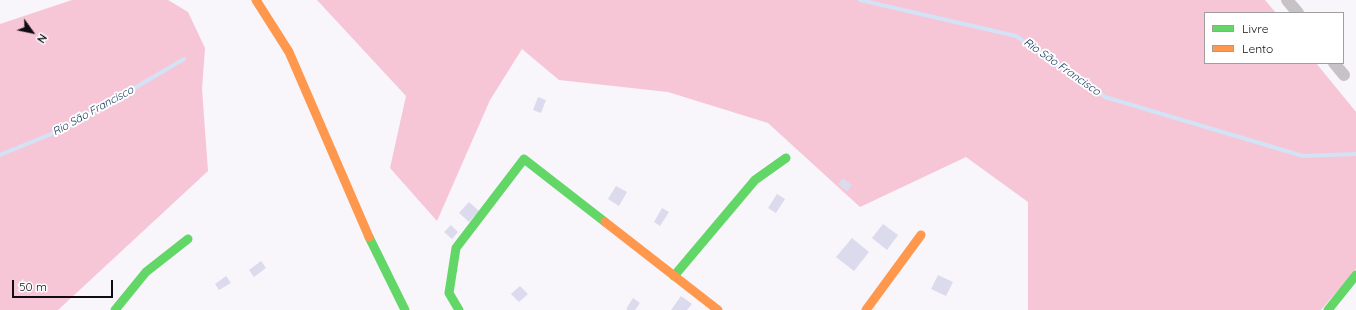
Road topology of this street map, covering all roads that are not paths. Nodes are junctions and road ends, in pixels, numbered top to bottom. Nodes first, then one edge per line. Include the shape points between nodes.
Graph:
1 (256, 0) edge
2 (1287, 0) edge
3 (1297, 12) edge
4 (1335, 64) edge
5 (1344, 75) dead end
6 (786, 158) dead end
7 (921, 235) dead end
8 (188, 238) dead end
9 (1356, 275) edge
10 (674, 276) junction
11 (126, 305) edge
12 (115, 310) edge
13 (405, 310) edge
14 (459, 310) edge
15 (718, 310) edge
16 (866, 310) edge
17 (1328, 310) edge

1 - 13 street via 289,52 380,262
2 - 3 street
4 - 5 street
6 - 10 street via 755,180
7 - 16 street
8 - 11 street via 146,272
9 - 17 street
10 - 14 street via 524,159 456,248 449,293
10 - 15 street
11 - 12 street

